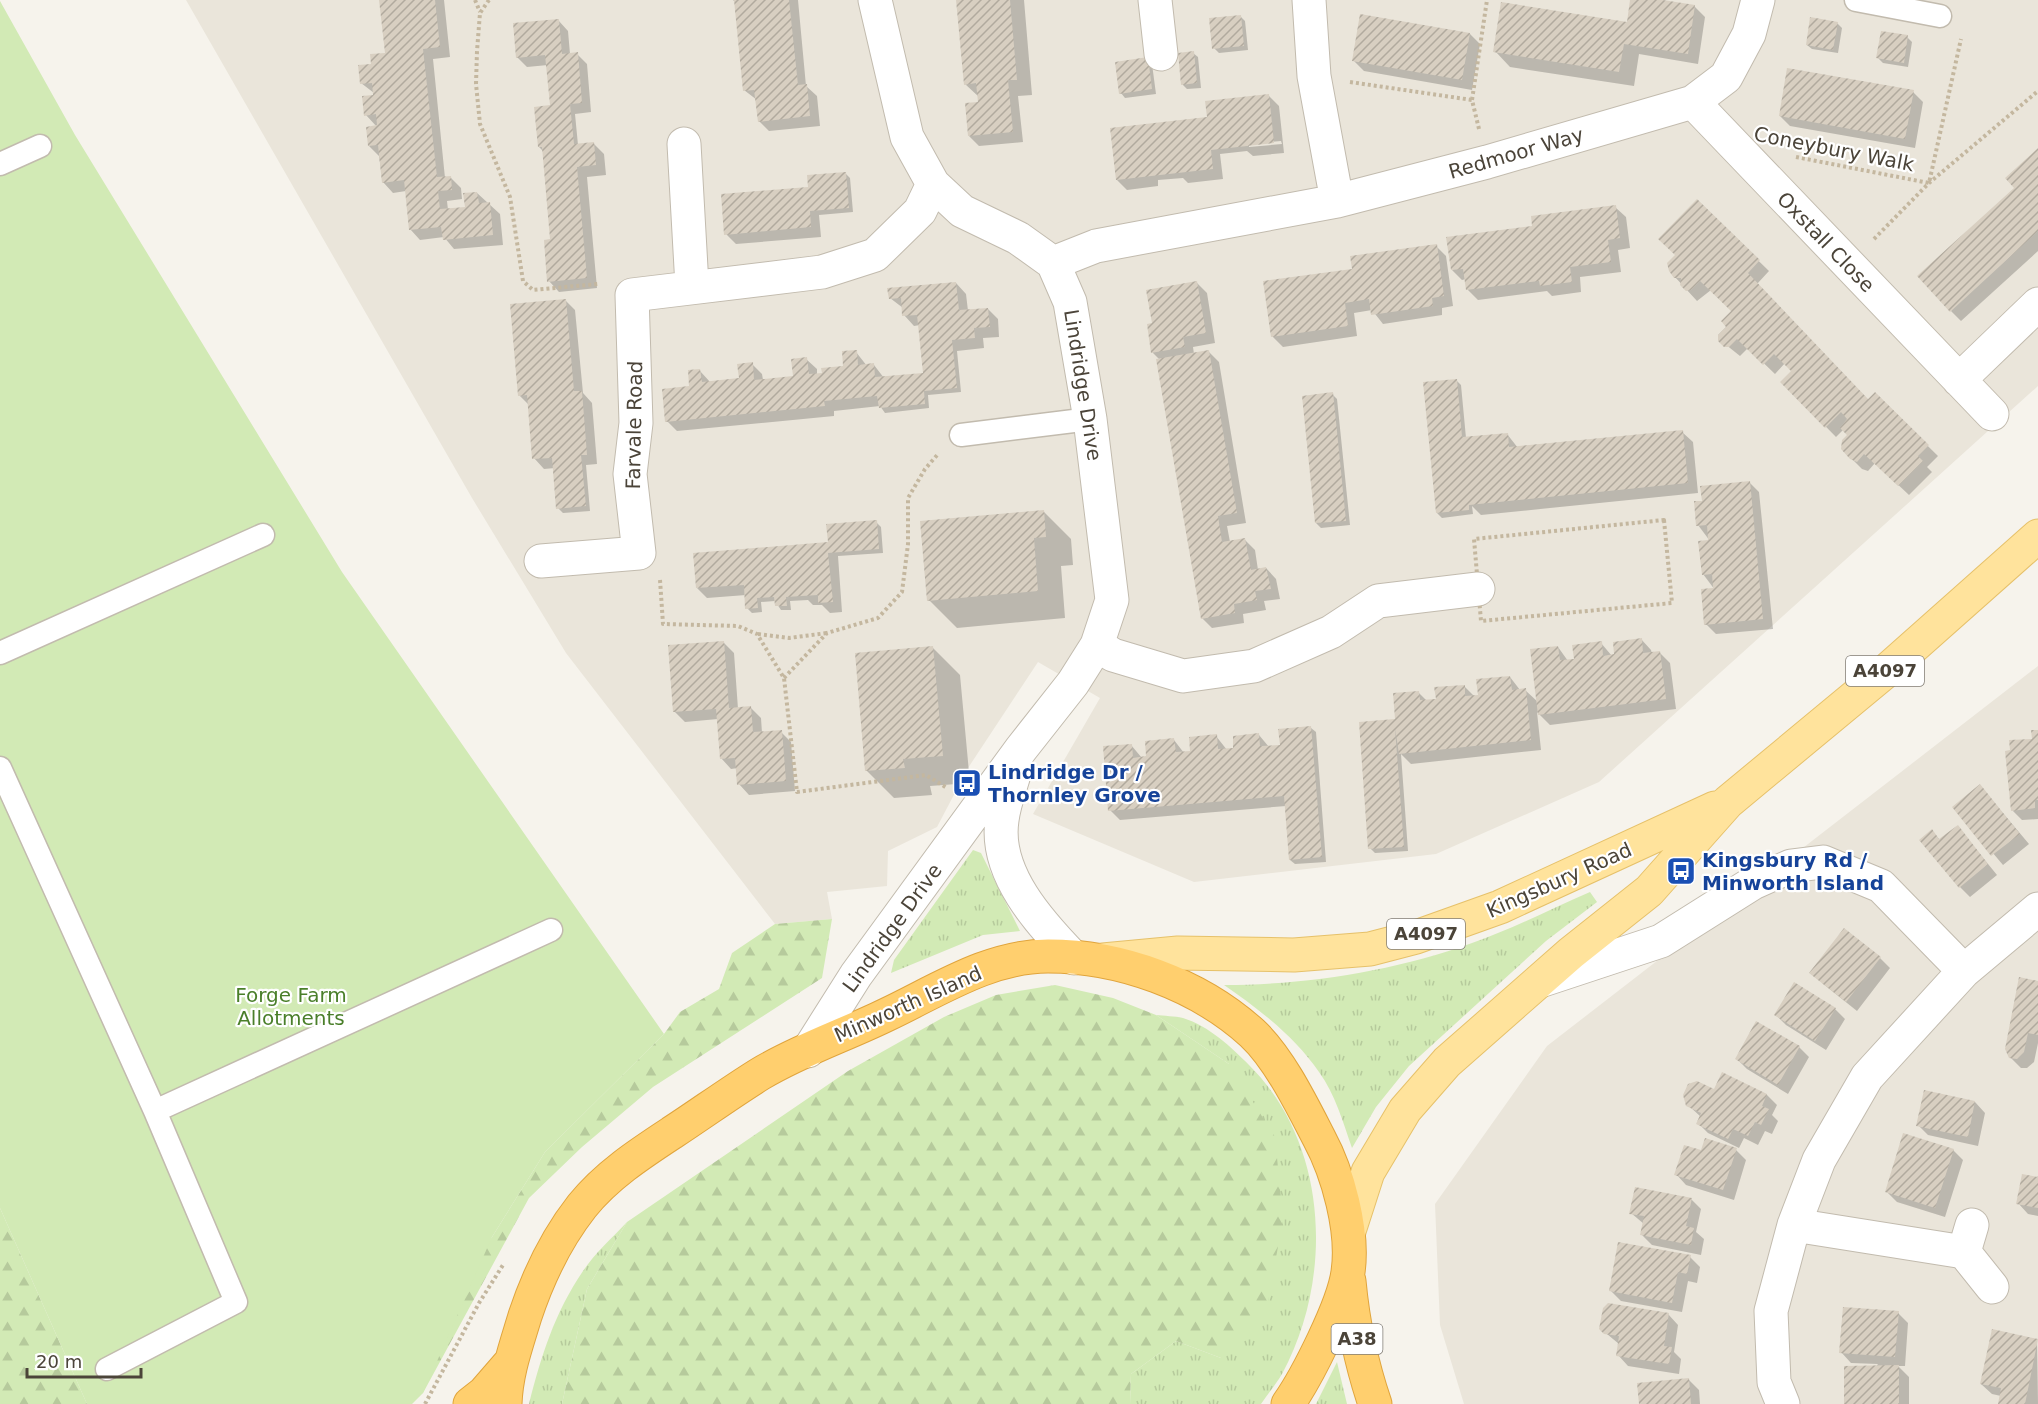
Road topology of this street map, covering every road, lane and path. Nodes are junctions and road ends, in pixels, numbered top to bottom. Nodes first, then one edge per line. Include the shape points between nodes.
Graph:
1 (475, 0) edge
2 (489, 0) edge
3 (875, 0) edge
4 (1155, 0) edge
5 (1309, 0) edge
6 (1487, 0) edge
7 (1758, 0) edge
8 (1856, 0) edge
9 (480, 13) junction
10 (1940, 16) dead end
11 (1962, 34) dead end
12 (1161, 54) dead end
13 (1314, 76) junction
14 (2038, 91) edge
15 (1472, 100) junction
16 (1694, 102) junction
17 (684, 144) dead end
18 (40, 146) dead end
19 (1789, 155) dead end
20 (1487, 162) junction
21 (0, 165) edge
22 (1929, 183) junction
23 (933, 184) junction
24 (1337, 201) junction
25 (1053, 262) junction
26 (1848, 265) junction
27 (692, 286) junction
28 (633, 295) junction
29 (2038, 304) edge
30 (1959, 380) junction
31 (1992, 414) dead end
32 (1090, 419) junction
33 (961, 435) joint
34 (263, 535) dead end
35 (2038, 536) edge
36 (639, 553) junction
37 (541, 561) dead end
38 (1478, 590) junction
39 (827, 633) junction
40 (757, 634) junction
41 (1097, 645) junction
42 (0, 653) edge
43 (784, 678) junction
44 (1021, 748) junction
45 (0, 768) edge
46 (1728, 802) junction
47 (980, 807) junction
48 (2038, 909) edge
49 (551, 930) dead end
50 (1086, 959) junction
51 (1964, 971) junction
52 (1540, 981) junction
53 (807, 1051) junction
54 (155, 1111) junction
55 (1794, 1225) junction
56 (1349, 1231) junction
57 (1348, 1273) junction
58 (1992, 1287) dead end
59 (510, 1363) junction
60 (107, 1369) dead end
61 (470, 1404) edge
62 (505, 1404) edge
63 (1288, 1404) edge
64 (1375, 1404) edge
65 (1783, 1404) edge

1 - 9 path
2 - 9 path
3 - 23 street via 907,137
4 - 12 street
5 - 13 street
6 - 15 path
7 - 16 street via 1749,34 1726,77
8 - 10 lane
9 - 28 path via 476,84 480,124 510,197 523,280 533,290 606,283
11 - 22 path
13 - 15 path
13 - 24 street
14 - 22 path, Coneybury Walk
15 - 20 path
16 - 20 street, Redmoor Way
16 - 26 street, Oxstall Close
17 - 27 street
18 - 21 lane
19 - 22 path, Coneybury Walk
20 - 24 street, Redmoor Way
22 - 26 path, Coneybury Walk
23 - 25 street via 962,211 1018,237
23 - 27 street via 920,211 875,255 822,272
24 - 25 street, Redmoor Way via 1096,246
25 - 32 street, Lindridge Drive via 1070,302
26 - 30 street, Oxstall Close
27 - 28 street
28 - 36 street, Farvale Road via 636,423 630,474
29 - 30 street
30 - 31 street, Oxstall Close
32 - 33 lane
32 - 41 street, Lindridge Drive via 1112,600
33 - 39 path via 948,443 925,469 908,498 902,591 878,618
34 - 42 lane
35 - 46 main road, Kingsbury Road / A4097 via 1886,671
36 - 37 street
36 - 40 path via 658,550 663,624 738,626
38 - 38 path via 1481,621 1672,603 1664,520 1474,538
38 - 41 street via 1378,601 1331,632 1254,666 1183,676 1113,655
39 - 40 path via 789,638
39 - 43 path
40 - 43 path
41 - 44 street, Lindridge Drive via 1073,683
43 - 47 path via 797,792 926,776
44 - 47 street, Lindridge Drive
44 - 50 street, Lindridge Drive via 1002,820 1003,852 1012,878 1046,930
45 - 54 lane
46 - 50 main road, Kingsbury Road / A4097 via 1500,907 1416,937 1327,953 1178,953
46 - 52 main road, Kingsbury Road / A4097 via 1649,891
47 - 53 street, Lindridge Drive via 856,975
48 - 51 street
49 - 54 lane
50 - 53 highway, Minworth Island via 1046,956 982,970
50 - 56 highway, Minworth Island via 1129,968 1183,987 1254,1035 1294,1090 1329,1156
51 - 52 street via 1881,886 1822,862 1791,866 1753,883 1661,941
51 - 55 street via 1867,1077 1819,1160
52 - 56 main road, Kingsbury Road / A4097 via 1447,1062 1405,1110 1368,1172
53 - 59 highway, Minworth Island via 762,1073 653,1145 611,1176 584,1203 536,1283
54 - 60 lane via 236,1302
55 - 58 street via 1968,1238
55 - 65 street via 1771,1311 1774,1382
56 - 57 highway, Minworth Island
57 - 63 highway, Minworth Island via 1332,1319
57 - 64 highway, A38 via 1353,1319
59 - 61 highway
59 - 62 highway, Minworth Island

